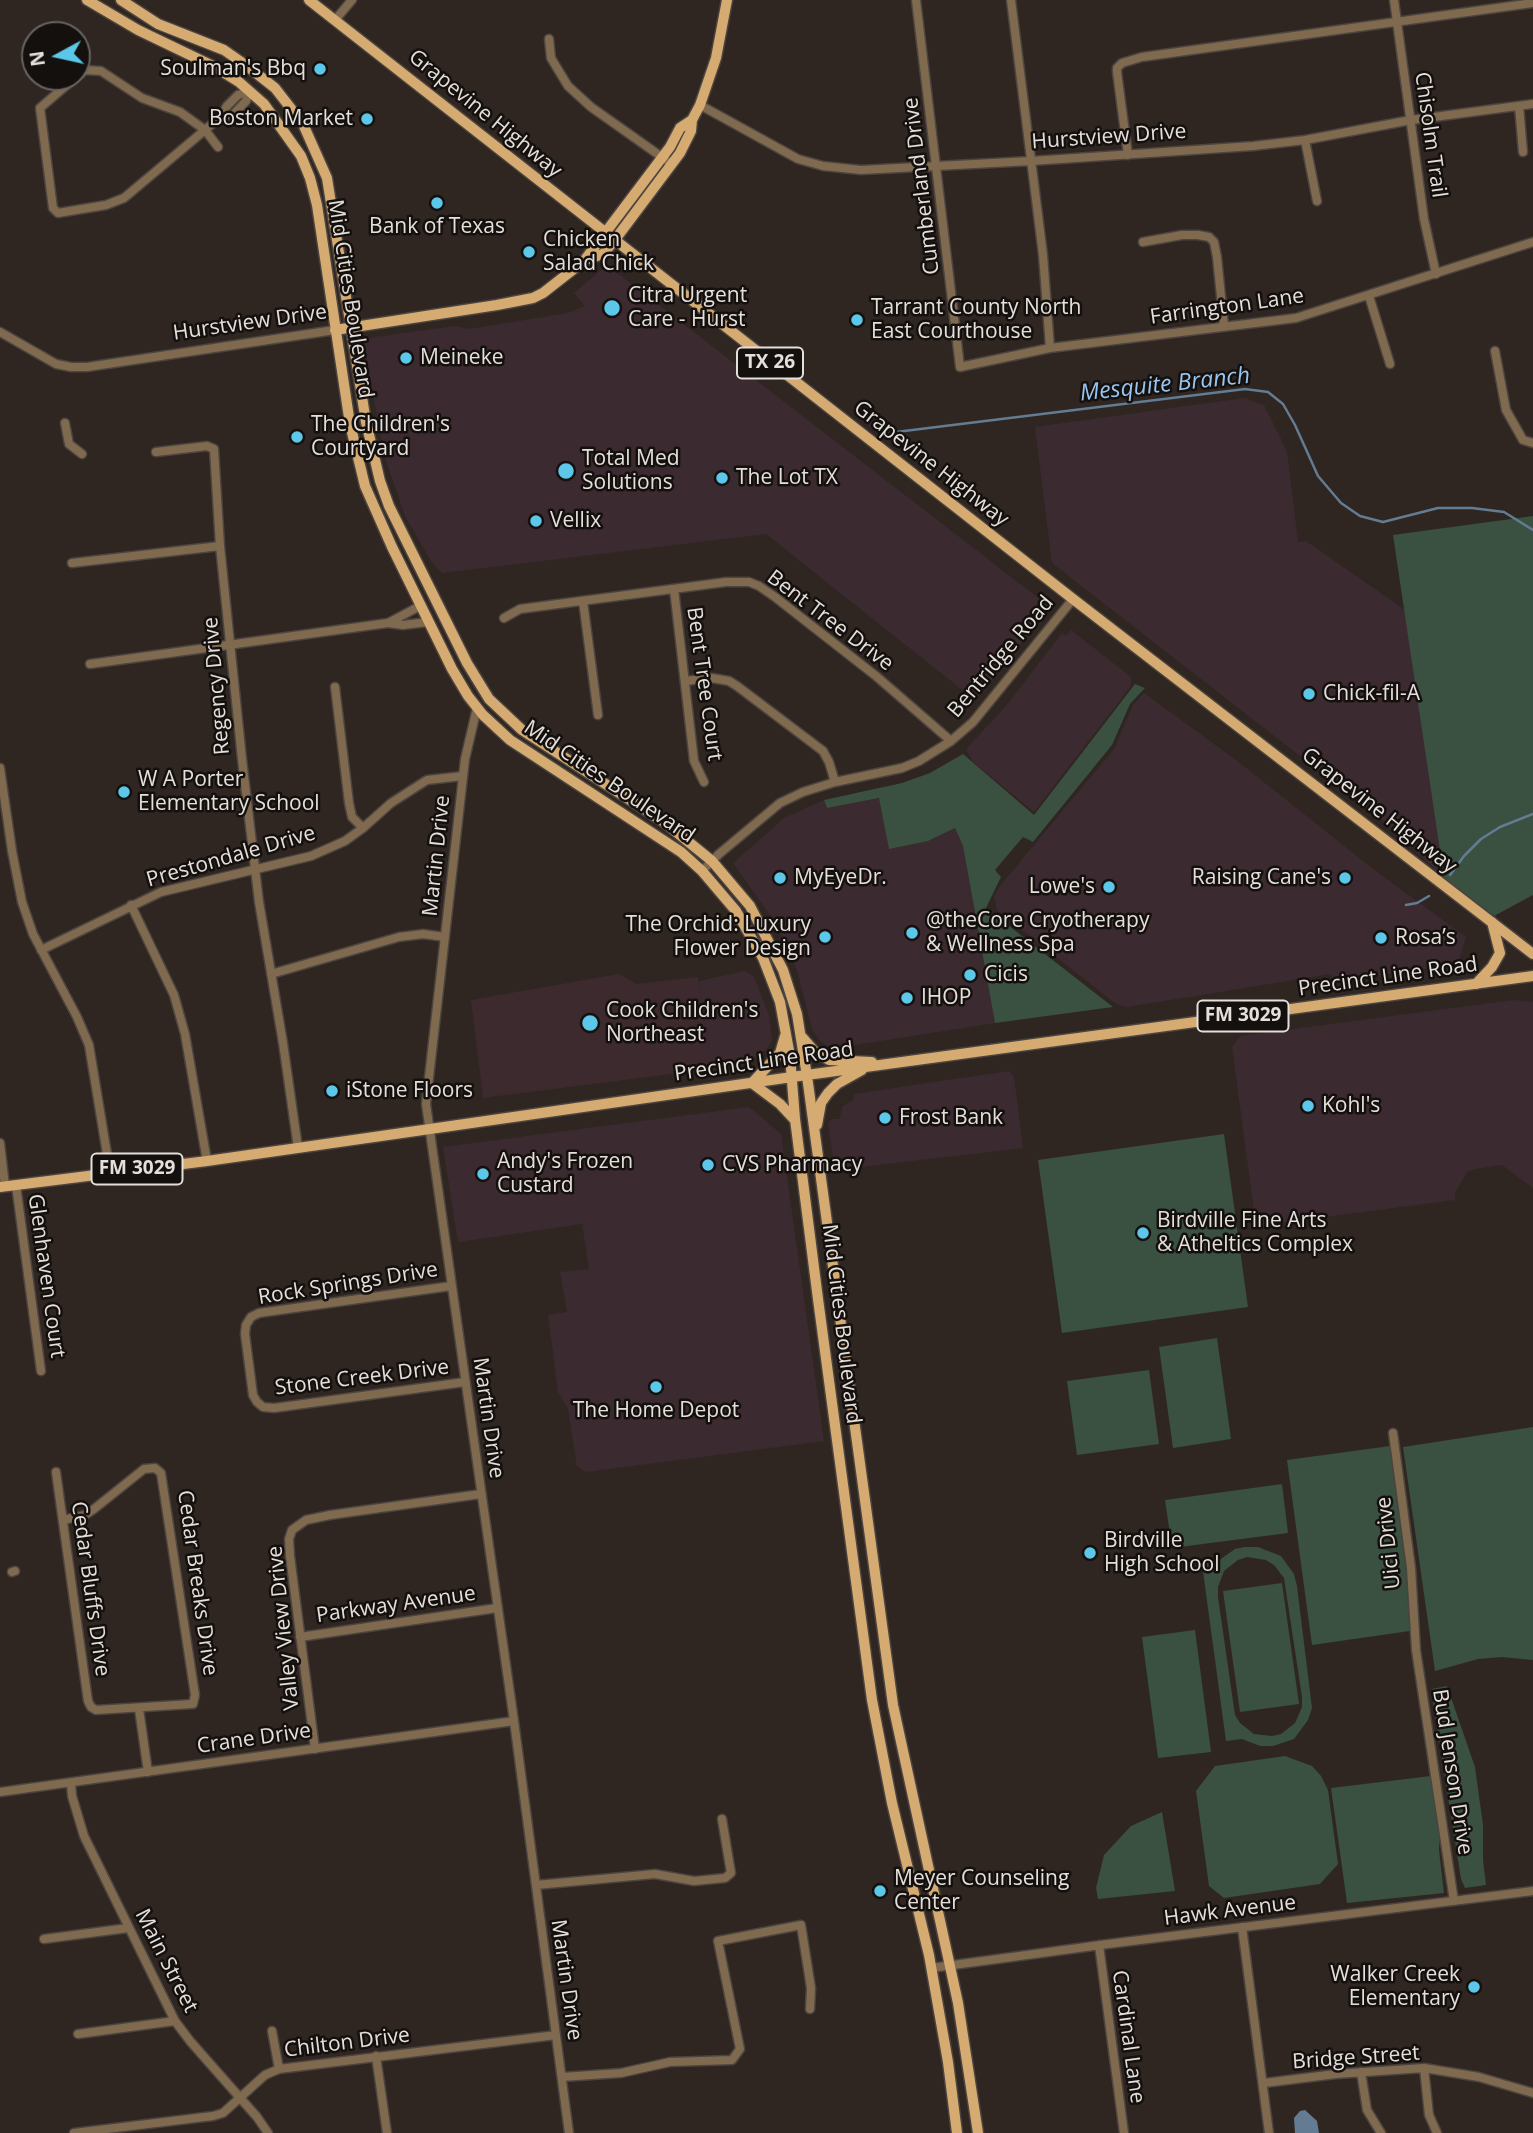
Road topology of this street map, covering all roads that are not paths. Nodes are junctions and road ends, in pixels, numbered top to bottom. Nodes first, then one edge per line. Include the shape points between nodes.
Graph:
1 (87, 0) edge
2 (121, 0) edge
3 (309, 0) edge
4 (352, 0) edge
5 (727, 0) edge
6 (916, 0) edge
7 (1011, 0) edge
8 (1394, 0) edge
9 (1533, 3) edge
10 (335, 20) junction
11 (1397, 22) junction
12 (549, 39) dead end
13 (91, 70) edge
14 (261, 76) junction
15 (60, 91) edge
16 (250, 91) junction
17 (1533, 104) edge
18 (700, 105) junction
19 (1519, 106) junction
20 (692, 120) junction
21 (1411, 120) junction
22 (205, 130) junction
23 (1305, 140) junction
24 (218, 147) dead end
25 (1523, 152) dead end
26 (1128, 155) junction
27 (662, 158) junction
28 (1031, 162) junction
29 (672, 164) junction
30 (937, 167) junction
31 (1317, 201) dead end
32 (334, 217) junction
33 (319, 220) junction
34 (610, 238) junction
35 (1143, 242) dead end
36 (1533, 242) edge
37 (1436, 274) junction
38 (1369, 296) junction
39 (1224, 326) junction
40 (351, 327) junction
41 (335, 330) junction
42 (0, 332) edge
43 (1050, 348) junction
44 (1494, 351) dead end
45 (1390, 365) dead end
46 (960, 367) joint
47 (65, 423) dead end
48 (1533, 443) edge
49 (156, 452) dead end
50 (82, 454) dead end
51 (380, 481) junction
52 (365, 486) junction
53 (220, 546) junction
54 (72, 563) dead end
55 (674, 589) junction
56 (1073, 599) junction
57 (583, 601) junction
58 (421, 606) junction
59 (504, 618) dead end
60 (428, 622) junction
61 (388, 623) junction
62 (231, 644) junction
63 (90, 664) dead end
64 (685, 681) junction
65 (335, 687) dead end
66 (477, 708) junction
67 (598, 715) dead end
68 (528, 734) junction
69 (951, 741) junction
70 (0, 768) edge
71 (0, 774) edge
72 (463, 776) junction
73 (704, 782) dead end
74 (835, 782) junction
75 (363, 828) junction
76 (712, 861) junction
77 (255, 871) junction
78 (702, 871) junction
79 (131, 905) junction
80 (1492, 922) junction
81 (445, 937) junction
82 (41, 950) junction
83 (1533, 954) edge
84 (763, 958) junction
85 (271, 974) junction
86 (1533, 976) edge
87 (1476, 984) junction
88 (788, 985) junction
89 (786, 1033) junction
90 (800, 1035) junction
91 (882, 1065) junction
92 (865, 1068) junction
93 (807, 1076) junction
94 (792, 1077) junction
95 (752, 1083) junction
96 (796, 1125) junction
97 (429, 1128) junction
98 (0, 1143) edge
99 (816, 1143) junction
100 (298, 1147) junction
101 (207, 1161) junction
102 (110, 1172) junction
103 (7, 1186) edge
104 (451, 1286) junction
105 (836, 1291) junction
106 (818, 1298) junction
107 (838, 1304) junction
108 (41, 1371) dead end
109 (465, 1382) junction
110 (263, 1407) joint
111 (1393, 1433) dead end
112 (55, 1472) dead end
113 (481, 1494) junction
114 (63, 1520) junction
115 (868, 1523) junction
116 (850, 1542) junction
117 (497, 1608) junction
118 (300, 1637) junction
119 (1416, 1650) joint
120 (139, 1709) junction
121 (514, 1721) junction
122 (897, 1724) junction
123 (878, 1728) junction
124 (315, 1749) junction
125 (148, 1772) junction
126 (71, 1783) junction
127 (0, 1791) edge
128 (722, 1819) dead end
129 (536, 1885) junction
130 (1533, 1891) edge
131 (1454, 1900) junction
132 (1242, 1927) junction
133 (128, 1928) junction
134 (44, 1939) dead end
135 (1099, 1945) junction
136 (950, 1965) junction
137 (931, 1968) junction
138 (810, 2009) dead end
139 (175, 2021) junction
140 (272, 2031) dead end
141 (78, 2034) dead end
142 (556, 2035) junction
143 (376, 2056) junction
144 (1424, 2068) junction
145 (279, 2069) junction
146 (1361, 2072) junction
147 (562, 2077) junction
148 (1264, 2083) junction
149 (1533, 2093) edge
150 (239, 2096) junction
151 (74, 2133) edge
152 (268, 2133) edge
153 (387, 2133) edge
154 (569, 2133) edge
155 (957, 2133) edge
156 (978, 2133) edge
157 (1124, 2133) edge
158 (1269, 2133) edge
159 (1381, 2133) edge
160 (1437, 2133) edge

1 - 16 main road, Mid Cities Boulevard via 215,67
2 - 14 main road, Mid Cities Boulevard via 158,24 224,50
3 - 10 main road, Grapevine Highway / TX 26
4 - 10 street
5 - 18 main road via 716,58
6 - 30 street, Cumberland Drive
7 - 28 street
8 - 11 street, Chisolm Trail
9 - 11 street
10 - 34 main road, Grapevine Highway / TX 26
11 - 21 street, Chisolm Trail
11 - 26 street via 1122,63 1117,72
12 - 27 street via 551,58 568,86
13 - 22 street via 102,71 142,98 180,112
14 - 16 main road
14 - 32 main road, Mid Cities Boulevard via 303,124 327,178
15 - 22 street via 40,108 52,208 58,213 124,198
16 - 22 street via 238,95
16 - 33 main road, Mid Cities Boulevard via 301,156
17 - 19 street, Hurstview Drive
18 - 20 main road
18 - 30 street, Hurstview Drive via 810,163 861,170
19 - 21 street, Hurstview Drive
19 - 25 street
20 - 27 main road via 680,128
20 - 29 main road via 691,131
21 - 23 street, Hurstview Drive
21 - 37 street, Chisolm Trail
22 - 24 street
23 - 26 street, Hurstview Drive
23 - 31 street
26 - 28 street, Hurstview Drive
27 - 29 street
27 - 34 main road
28 - 30 street, Hurstview Drive
28 - 43 street
29 - 34 main road
30 - 46 street, Cumberland Drive
32 - 33 main road
32 - 40 main road, Mid Cities Boulevard
33 - 41 main road, Mid Cities Boulevard
34 - 40 main road, Hurstview Drive via 555,286 533,298
34 - 56 main road, Grapevine Highway / TX 26
35 - 39 street via 1198,234 1214,242
36 - 37 street, Farrington Lane
37 - 38 street, Farrington Lane
38 - 39 street, Farrington Lane via 1296,318
38 - 45 street
39 - 43 street, Farrington Lane
40 - 41 main road, Hurstview Drive
40 - 51 main road, Mid Cities Boulevard
41 - 42 street, Hurstview Drive via 87,368 55,363
41 - 52 main road, Mid Cities Boulevard
43 - 46 street, Farrington Lane
44 - 48 street via 1506,410 1523,440
47 - 50 street via 69,444
49 - 53 street, Regency Drive via 214,449
51 - 52 main road
51 - 68 main road, Mid Cities Boulevard via 467,663 489,699
52 - 58 main road, Mid Cities Boulevard
53 - 54 street
53 - 62 street, Regency Drive
55 - 57 street, Bent Tree Drive
55 - 64 street, Bent Tree Court
55 - 69 street, Bent Tree Drive via 726,582 760,586
56 - 69 street, Bentridge Road via 973,722
56 - 80 main road, Grapevine Highway / TX 26
57 - 59 street, Bent Tree Drive via 520,609
57 - 67 street
58 - 60 main road, Mid Cities Boulevard
58 - 61 street
60 - 61 street
60 - 66 main road, Mid Cities Boulevard
61 - 62 street
62 - 63 street
62 - 77 street, Regency Drive
64 - 73 street, Bent Tree Court via 694,761
64 - 74 street via 712,678 737,685 823,751
65 - 75 street via 348,803 352,817
66 - 68 main road via 493,712 516,732
66 - 72 street, Martin Drive
66 - 78 main road, Mid Cities Boulevard via 510,740 654,833
68 - 76 main road, Mid Cities Boulevard via 664,822
69 - 74 street, Bentridge Road via 902,768
70 - 71 street
71 - 82 street via 22,902
72 - 75 street, Prestondale Drive via 427,780
72 - 81 street, Martin Drive
74 - 76 street, Bentridge Road via 780,803
75 - 77 street, Prestondale Drive via 311,856
76 - 78 street, Bentridge Road
76 - 88 main road, Mid Cities Boulevard via 750,906
77 - 79 street, Prestondale Drive via 174,887
77 - 85 street, Regency Drive
78 - 84 main road, Mid Cities Boulevard via 736,911
79 - 82 street, Prestondale Drive
79 - 101 street via 174,995 186,1034
80 - 83 main road, Grapevine Highway / TX 26
80 - 87 main road via 1500,953
81 - 85 street via 398,937
81 - 97 street, Martin Drive via 427,1097
82 - 102 street via 89,1045
84 - 88 main road via 771,972
84 - 89 main road, Mid Cities Boulevard
85 - 100 street, Regency Drive
86 - 87 main road, Precinct Line Road / FM 3029
87 - 91 main road, Precinct Line Road / FM 3029
88 - 90 main road, Mid Cities Boulevard
89 - 94 main road, Mid Cities Boulevard
89 - 95 main road via 780,1053
90 - 91 main road via 829,1060
90 - 93 main road, Mid Cities Boulevard
91 - 92 main road, Precinct Line Road / FM 3029
92 - 93 main road, Precinct Line Road / FM 3029
92 - 99 main road via 837,1084 821,1103
93 - 94 main road, Precinct Line Road / FM 3029
93 - 99 main road, Mid Cities Boulevard
94 - 95 main road, Precinct Line Road / FM 3029
94 - 96 main road, Mid Cities Boulevard
95 - 96 main road via 793,1116
95 - 97 main road, Precinct Line Road / FM 3029
96 - 106 main road, Mid Cities Boulevard
97 - 100 main road, Precinct Line Road / FM 3029
97 - 104 street, Martin Drive
98 - 103 street, Glenhaven Court
99 - 105 main road, Mid Cities Boulevard
100 - 101 main road, Precinct Line Road / FM 3029
101 - 102 main road, Precinct Line Road / FM 3029
102 - 103 main road, Precinct Line Road / FM 3029
103 - 108 street, Glenhaven Court
104 - 109 street, Martin Drive
104 - 110 street, Rock Springs Drive via 251,1317 245,1334 253,1395
105 - 106 main road
105 - 107 main road, Mid Cities Boulevard
106 - 107 main road
106 - 116 main road, Mid Cities Boulevard
107 - 115 main road, Mid Cities Boulevard
109 - 110 street, Stone Creek Drive
109 - 113 street, Martin Drive
111 - 119 street, Uici Drive via 1411,1569
112 - 114 street, Cedar Bluffs Drive
113 - 117 street, Martin Drive
113 - 118 street, Valley View Drive via 330,1515 299,1524 289,1539
114 - 120 street, Cedar Bluffs Drive via 88,1701 93,1710
114 - 120 street, Cedar Breaks Drive via 85,1515 140,1470 158,1469 164,1480 195,1695 192,1704
115 - 116 main road
115 - 122 main road, Mid Cities Boulevard
116 - 123 main road, Mid Cities Boulevard
117 - 118 street, Parkway Avenue
117 - 121 street, Martin Drive
118 - 124 street, Valley View Drive
119 - 131 street, Bud Jenson Drive
120 - 125 street
121 - 124 street, Crane Drive
121 - 129 street, Martin Drive
122 - 123 main road
122 - 136 main road, Mid Cities Boulevard
123 - 137 main road, Mid Cities Boulevard
124 - 125 street, Crane Drive
125 - 126 street, Crane Drive
126 - 127 street, Crane Drive
126 - 133 street, Main Street via 84,1836
128 - 129 street via 731,1873 725,1878 694,1881 655,1874
129 - 142 street, Martin Drive
130 - 131 street, Hawk Avenue
131 - 132 street, Hawk Avenue
132 - 135 street, Hawk Avenue
132 - 148 street
133 - 134 street
133 - 139 street, Main Street
135 - 136 street, Hawk Avenue
135 - 157 street, Cardinal Lane
136 - 137 street, Hawk Avenue
136 - 156 main road, Mid Cities Boulevard
137 - 155 main road, Mid Cities Boulevard
138 - 147 street via 801,1925 718,1941 740,2049 732,2060 670,2062 621,2073
139 - 141 street
139 - 150 street, Main Street
140 - 145 street
142 - 143 street, Chilton Drive
142 - 147 street, Martin Drive
143 - 145 street, Chilton Drive
143 - 153 street
144 - 146 street, Bridge Street
144 - 149 street, Bridge Street via 1479,2077
144 - 160 street via 1429,2115
145 - 150 street, Chilton Drive
146 - 148 street, Bridge Street
146 - 159 street via 1367,2110
147 - 154 street, Martin Drive
148 - 158 street
150 - 151 street, Chilton Drive via 223,2113 213,2116
150 - 152 street, Main Street

